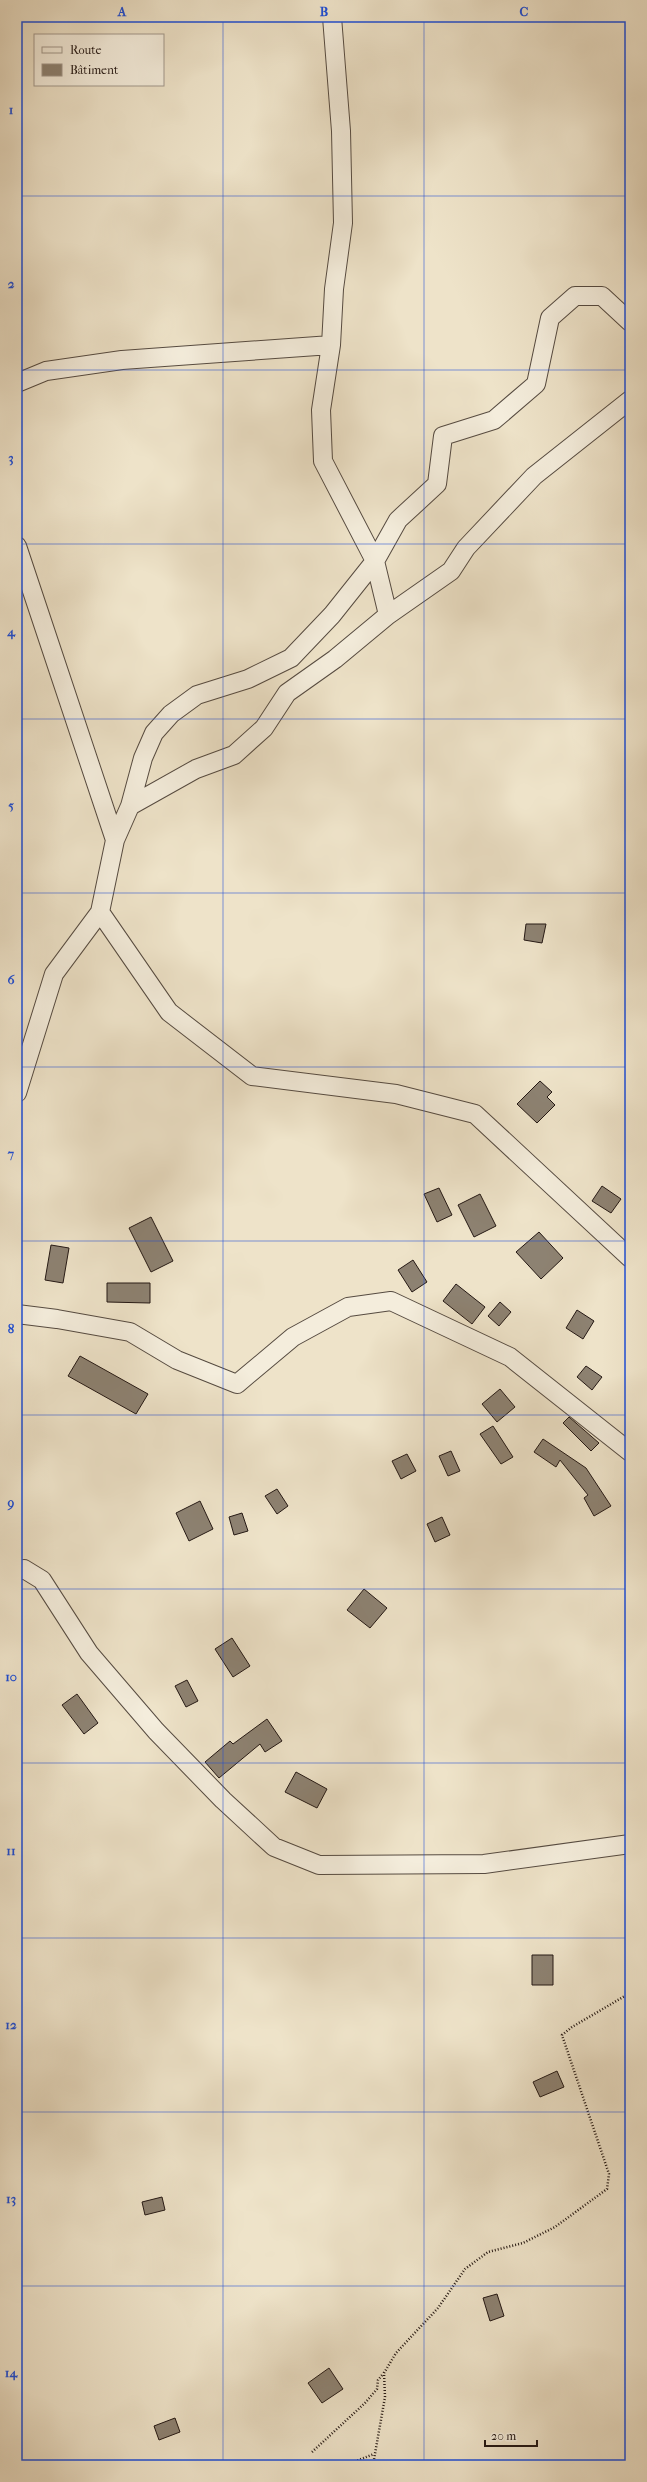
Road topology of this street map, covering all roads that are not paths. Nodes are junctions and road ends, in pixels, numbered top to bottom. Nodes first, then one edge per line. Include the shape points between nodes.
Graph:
1 (332, 17) edge
2 (630, 322) edge
3 (331, 345) junction
4 (17, 383) edge
5 (630, 400) edge
6 (17, 546) edge
7 (376, 561) junction
8 (388, 615) junction
9 (130, 806) junction
10 (115, 840) junction
11 (100, 912) junction
12 (17, 1093) edge
13 (630, 1258) edge
14 (17, 1314) edge
15 (630, 1452) edge
16 (17, 1571) edge
17 (630, 1844) edge

1 - 3 street via 341,131 343,223 334,289
2 - 7 street via 602,296 575,296 550,318 536,384 494,420 443,436 437,484 398,520
3 - 4 street via 122,360 46,371
3 - 7 street via 321,410 323,461
5 - 8 street via 534,476 466,548 451,570
6 - 10 street
7 - 8 street
7 - 9 street via 332,615 291,658 248,679 197,695 170,714 154,733 143,758
8 - 9 street via 335,659 287,693 264,728 234,755 196,769
9 - 10 street
10 - 11 street
11 - 12 street via 54,974
11 - 13 street via 168,1012 252,1076 396,1094 475,1114
14 - 15 street via 130,1332 177,1360 237,1384 293,1337 348,1307 391,1300 510,1357
16 - 17 street via 24,1570 42,1580 89,1653 156,1731 222,1800 274,1847 319,1865 484,1864

